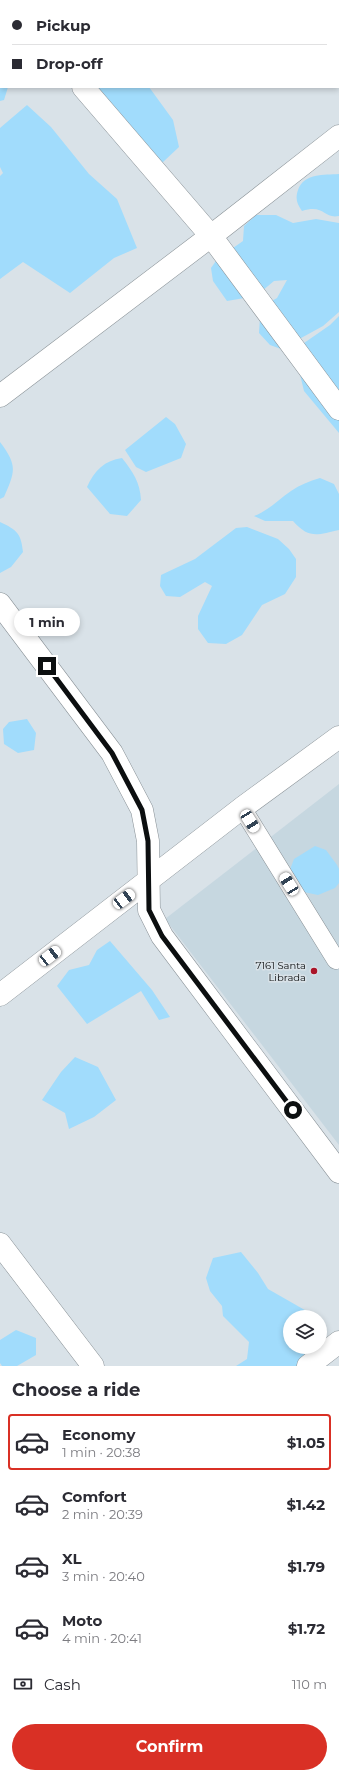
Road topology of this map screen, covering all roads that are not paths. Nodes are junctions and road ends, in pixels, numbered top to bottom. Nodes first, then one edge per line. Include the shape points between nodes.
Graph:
1 (85, 88) edge
2 (339, 136) edge
3 (211, 236) junction
4 (0, 396) edge
5 (339, 409) edge
6 (0, 604) edge
7 (339, 736) edge
8 (242, 808) junction
9 (149, 880) junction
10 (336, 960) dead end
11 (0, 995) edge
12 (339, 1172) edge
13 (0, 1244) edge
14 (339, 1342) edge
15 (93, 1366) edge
16 (308, 1366) edge

1 - 3 street
2 - 3 street
3 - 4 street
3 - 5 street
6 - 9 street via 112,753 142,810 148,841
7 - 8 street
8 - 9 street
8 - 10 lane
9 - 11 street
9 - 12 street via 149,910 162,936
13 - 15 street
14 - 16 street

